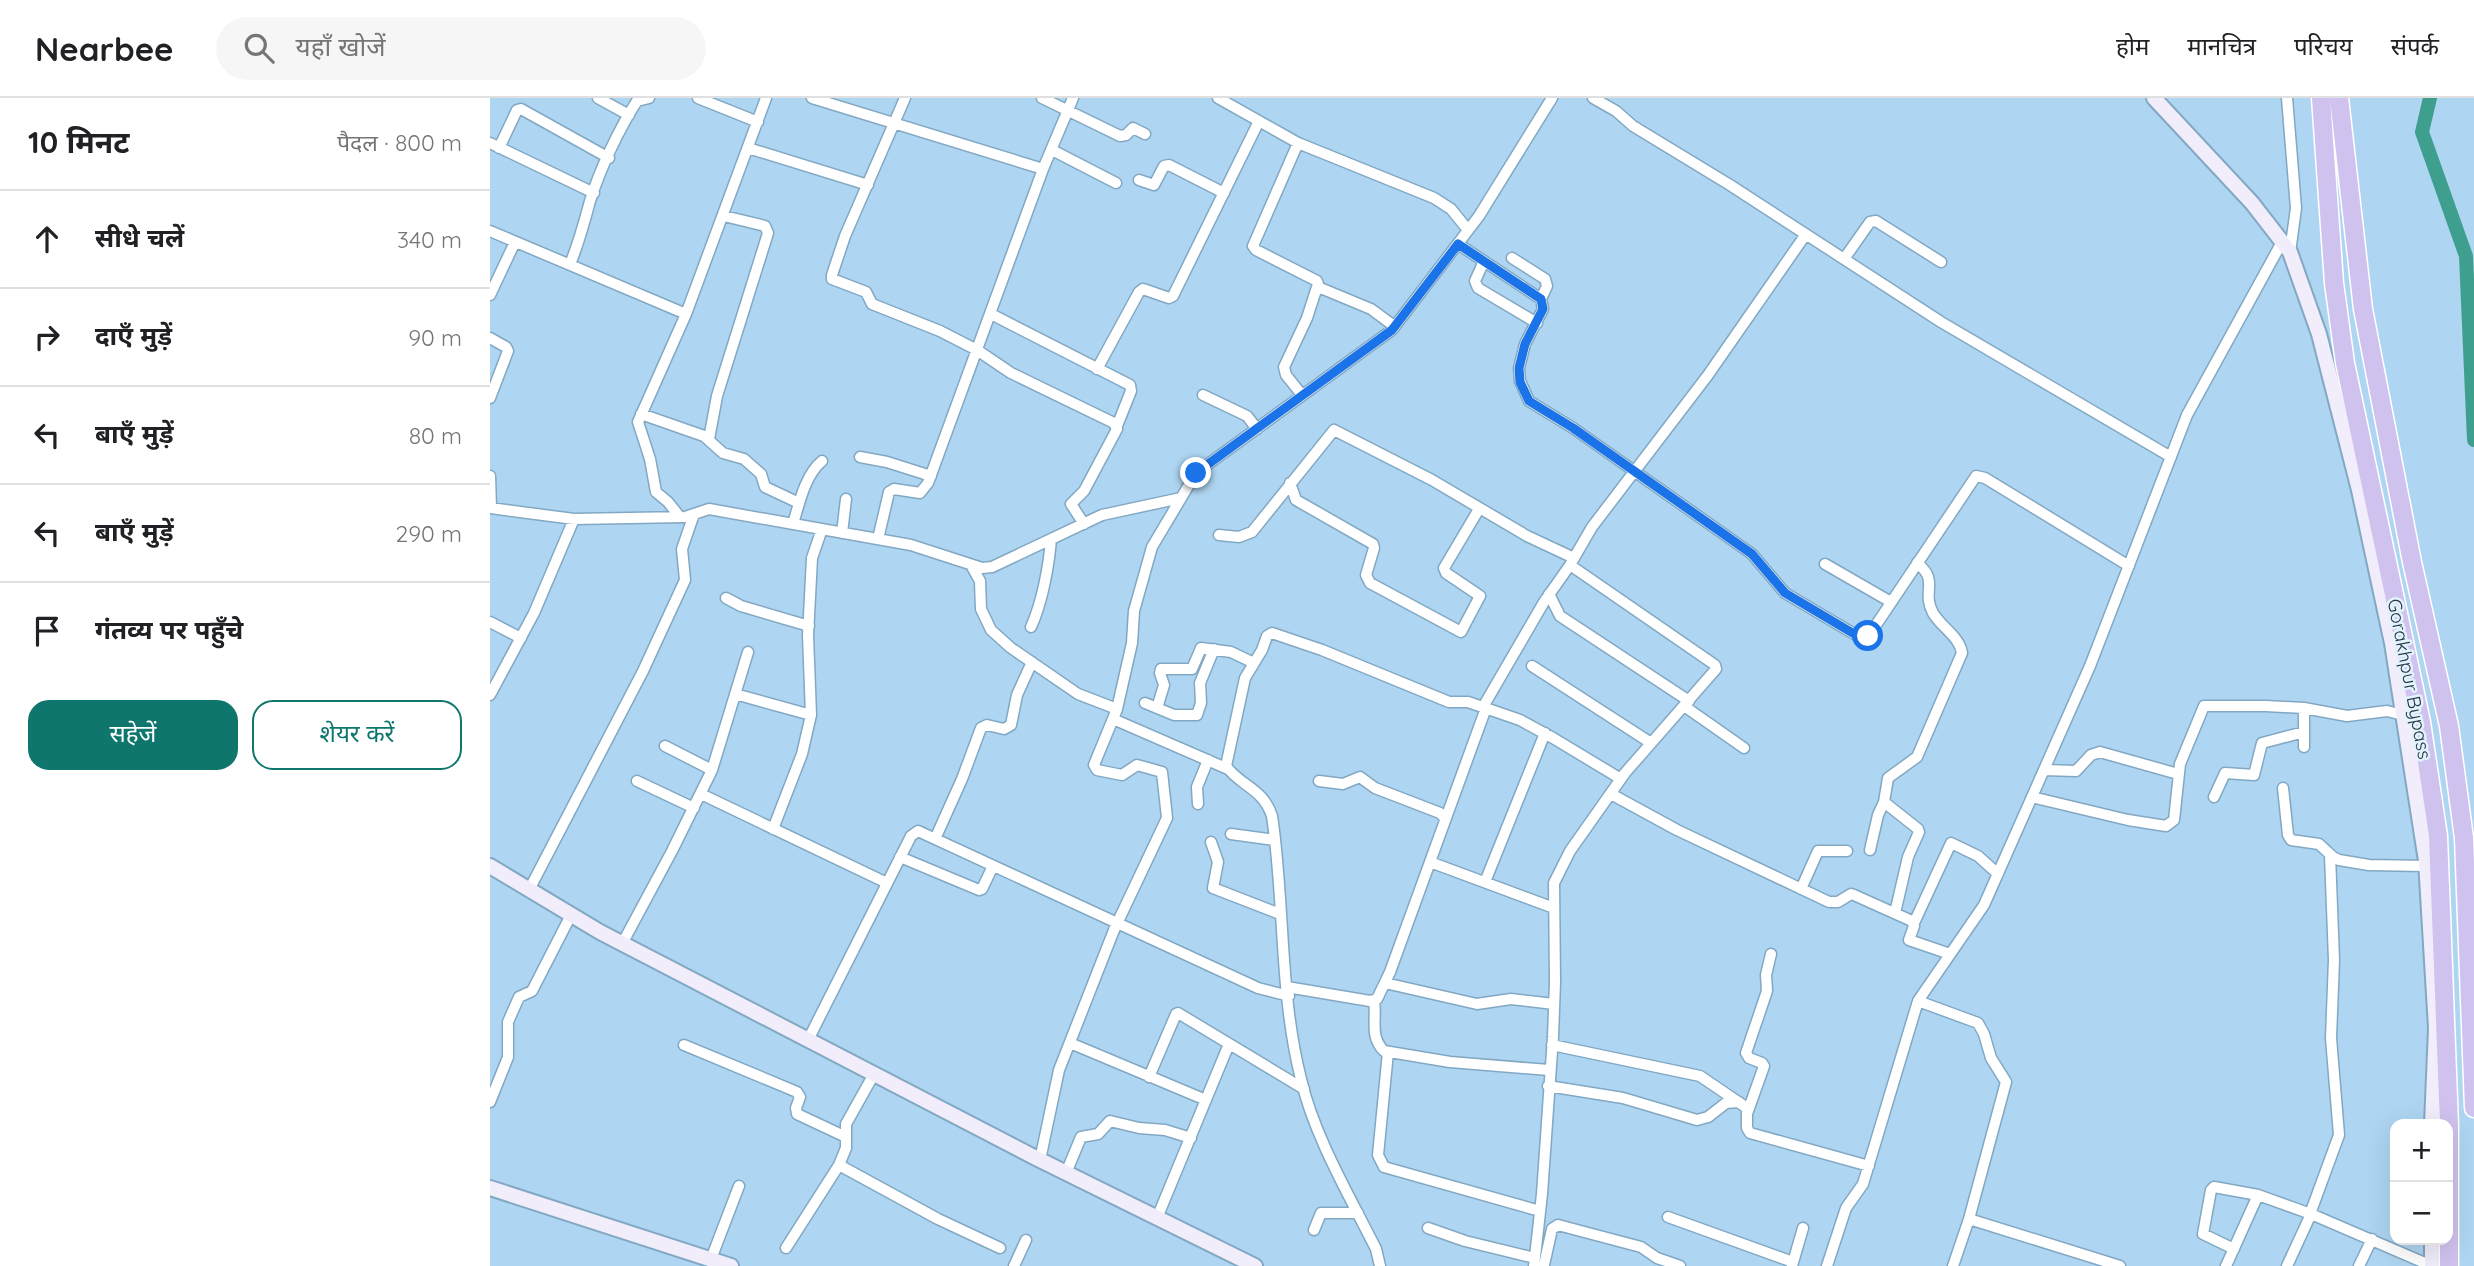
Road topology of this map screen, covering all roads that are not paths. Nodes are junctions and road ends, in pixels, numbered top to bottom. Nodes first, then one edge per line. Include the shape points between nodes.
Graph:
1 (598, 98) edge
2 (649, 98) edge
3 (698, 98) edge
4 (766, 98) edge
5 (812, 98) edge
6 (905, 98) edge
7 (1042, 98) edge
8 (1073, 98) edge
9 (1218, 98) edge
10 (1552, 98) edge
11 (1593, 98) edge
12 (2154, 98) edge
13 (2287, 98) edge
14 (2321, 98) edge
15 (2339, 98) edge
16 (1069, 110) junction
17 (629, 115) junction
18 (1259, 121) junction
19 (758, 122) junction
20 (895, 124) junction
21 (1145, 134) dead end
22 (1298, 143) junction
23 (495, 145) edge
24 (748, 148) junction
25 (1052, 150) junction
26 (609, 158) junction
27 (1043, 169) junction
28 (1139, 180) dead end
29 (1116, 183) dead end
30 (868, 185) junction
31 (594, 193) junction
32 (1224, 193) junction
33 (724, 216) junction
34 (1468, 230) junction
35 (490, 231) edge
36 (1806, 234) junction
37 (515, 242) junction
38 (1458, 244) junction
39 (2286, 247) junction
40 (1512, 258) dead end
41 (1844, 260) junction
42 (1484, 261) junction
43 (1941, 262) dead end
44 (570, 264) junction
45 (1318, 287) junction
46 (490, 295) edge
47 (1541, 299) junction
48 (686, 314) junction
49 (991, 314) junction
50 (1536, 323) junction
51 (1394, 326) junction
52 (490, 338) edge
53 (977, 350) junction
54 (1097, 369) junction
55 (1203, 395) dead end
56 (1303, 395) junction
57 (490, 398) edge
58 (641, 414) junction
59 (1117, 426) junction
60 (1257, 429) junction
61 (709, 439) junction
62 (860, 457) dead end
63 (2171, 457) junction
64 (822, 461) dead end
65 (1635, 471) junction
66 (490, 476) edge
67 (930, 476) junction
68 (1290, 483) junction
69 (1181, 498) junction
70 (846, 499) dead end
71 (799, 503) junction
72 (491, 508) edge
73 (1479, 509) junction
74 (694, 514) junction
75 (680, 517) junction
76 (574, 519) junction
77 (793, 524) junction
78 (1084, 524) junction
79 (822, 529) junction
80 (842, 533) junction
81 (1219, 535) dead end
82 (878, 539) junction
83 (1051, 539) junction
84 (1572, 562) junction
85 (1917, 563) junction
86 (1825, 564) dead end
87 (971, 565) junction
88 (2129, 566) junction
89 (1549, 594) junction
90 (726, 598) dead end
91 (1891, 602) junction
92 (490, 622) edge
93 (809, 626) junction
94 (1031, 627) dead end
95 (521, 638) junction
96 (1214, 649) junction
97 (748, 652) dead end
98 (1032, 662) junction
99 (1254, 663) junction
100 (1532, 666) dead end
101 (491, 689) edge
102 (735, 694) junction
103 (1144, 703) dead end
104 (1687, 704) junction
105 (1485, 707) junction
106 (1157, 708) junction
107 (2304, 708) junction
108 (2323, 712) junction
109 (1115, 714) junction
110 (811, 715) junction
111 (2403, 715) junction
112 (2304, 729) junction
113 (1545, 733) junction
114 (1651, 743) junction
115 (665, 746) dead end
116 (2304, 747) dead end
117 (1744, 748) dead end
118 (1208, 760) junction
119 (1228, 769) junction
120 (712, 770) junction
121 (2044, 770) junction
122 (2178, 774) junction
123 (1621, 779) junction
124 (637, 781) dead end
125 (1319, 781) dead end
126 (2283, 788) dead end
127 (701, 794) junction
128 (1611, 794) junction
129 (2032, 797) junction
130 (2214, 797) dead end
131 (1884, 803) junction
132 (1198, 804) dead end
133 (694, 808) junction
134 (1445, 818) junction
135 (773, 829) junction
136 (1231, 834) dead end
137 (936, 839) junction
138 (1275, 841) junction
139 (1211, 842) dead end
140 (1870, 850) dead end
141 (1847, 851) dead end
142 (2330, 855) junction
143 (900, 857) junction
144 (1430, 862) junction
145 (993, 866) junction
146 (2427, 866) junction
147 (490, 867) edge
148 (1997, 874) junction
149 (1485, 882) junction
150 (887, 883) junction
151 (1801, 889) junction
152 (529, 890) junction
153 (1554, 908) junction
154 (1895, 913) junction
155 (1280, 914) junction
156 (572, 915) junction
157 (1117, 923) junction
158 (1914, 923) junction
159 (622, 944) junction
160 (1771, 954) dead end
161 (1950, 954) junction
162 (1385, 983) junction
163 (1288, 992) junction
164 (1374, 1001) junction
165 (1918, 1001) junction
166 (1554, 1004) junction
167 (808, 1040) junction
168 (1070, 1043) junction
169 (1229, 1044) junction
170 (684, 1045) dead end
171 (1552, 1045) junction
172 (1388, 1052) junction
173 (1549, 1070) junction
174 (874, 1074) junction
175 (1149, 1077) junction
176 (1548, 1086) junction
177 (1304, 1089) junction
178 (1206, 1100) junction
179 (490, 1102) edge
180 (1739, 1102) junction
181 (2474, 1108) edge
182 (1748, 1111) junction
183 (2432, 1119) edge
184 (846, 1137) junction
185 (1191, 1138) junction
186 (1040, 1160) junction
187 (839, 1165) junction
188 (1869, 1166) junction
189 (1066, 1173) junction
190 (739, 1186) dead end
191 (490, 1188) edge
192 (2258, 1195) junction
193 (1540, 1211) junction
194 (1358, 1213) junction
195 (2310, 1214) junction
196 (1668, 1217) dead end
197 (1157, 1218) junction
198 (1969, 1219) junction
199 (1428, 1228) dead end
200 (1803, 1228) dead end
201 (1314, 1230) dead end
202 (2372, 1239) junction
203 (1026, 1240) dead end
204 (2432, 1245) edge
205 (786, 1248) dead end
206 (1000, 1248) dead end
207 (2234, 1249) junction
208 (711, 1259) junction
209 (1539, 1264) edge
210 (1792, 1264) edge
211 (2291, 1265) edge
212 (731, 1266) edge
213 (1014, 1266) edge
214 (1255, 1266) edge
215 (1380, 1266) edge
216 (1680, 1266) edge
217 (1827, 1266) edge
218 (1953, 1266) edge
219 (2120, 1266) edge
220 (2226, 1266) edge
221 (2359, 1266) edge
222 (2432, 1266) edge
223 (2449, 1266) edge

1 - 17 street
2 - 17 street via 637,101
3 - 19 street
4 - 19 street
5 - 20 street
6 - 20 street
7 - 16 street
8 - 16 street
9 - 18 street
10 - 34 street
11 - 36 street
12 - 39 street via 2252,203
13 - 39 street via 2296,208
14 - 223 highway, Gorakhpur Bypass via 2332,270 2345,363 2421,722 2438,836 2449,1112
15 - 181 highway via 2363,309 2449,726 2464,838
16 - 21 street via 1120,136 1133,128
16 - 25 street
17 - 26 street
18 - 22 street
18 - 32 street
19 - 24 street
20 - 27 street
20 - 30 street
22 - 34 street via 1434,198 1451,209
22 - 45 street via 1253,246 1317,281
23 - 26 street via 521,109
23 - 31 street
24 - 30 street
24 - 33 street
25 - 27 street
25 - 29 street
26 - 31 street
27 - 49 street
28 - 32 street via 1154,185 1169,165
30 - 53 street via 832,279 866,292 872,304
31 - 44 street
32 - 54 street via 1173,296 1139,292
33 - 48 street
33 - 61 street via 765,226 768,233 717,396
34 - 38 street
35 - 37 street
36 - 41 street
36 - 65 street
37 - 44 street
37 - 46 street
38 - 42 street
38 - 51 street
39 - 63 street via 2187,415
39 - 111 street via 2319,334 2359,490
40 - 47 street via 1545,279
41 - 43 street via 1870,222 1876,221
41 - 63 street
42 - 47 street
42 - 50 street via 1475,281 1478,288
44 - 48 street
45 - 51 street via 1371,309
45 - 56 street via 1284,368
47 - 50 street via 1543,309
48 - 58 street
49 - 53 street
49 - 54 street
50 - 65 street via 1519,368 1529,401
51 - 56 street
52 - 57 street via 508,351
53 - 59 street via 1011,373
53 - 67 street
54 - 59 street via 1131,388
55 - 60 street via 1247,416
56 - 60 street
58 - 61 street
58 - 75 street via 638,426 656,492
59 - 78 street via 1084,491 1071,504
60 - 69 street via 1196,473
61 - 71 street via 723,453 744,459 761,474 765,487
62 - 67 street
63 - 88 street
64 - 71 street via 813,470
65 - 84 street
65 - 91 street via 1752,554 1785,593 1861,638 1868,636
66 - 72 street
67 - 82 street via 920,493 889,492
68 - 73 street via 1334,430
68 - 73 street via 1296,500 1374,546 1366,575 1370,583 1461,632 1480,596 1444,568
68 - 81 street via 1252,533
69 - 78 street via 1102,515
69 - 109 street via 1152,547 1134,611 1132,643
70 - 80 street
71 - 77 street
72 - 76 street
73 - 84 street
74 - 75 street
74 - 77 street via 709,509
74 - 152 street via 682,549 685,580
75 - 76 street
76 - 95 street
77 - 79 street
78 - 83 street
79 - 80 street
79 - 93 street via 812,558
80 - 82 street
82 - 87 street via 911,544
83 - 87 street via 992,567
83 - 94 street via 1049,567
84 - 89 street
84 - 104 street via 1715,665 1714,673
85 - 88 street via 1976,476
85 - 91 street
85 - 131 street via 1929,575 1931,610 1962,653 1917,757 1888,778
86 - 91 street
87 - 98 street via 980,581 981,609 988,626
88 - 121 street
89 - 104 street via 1560,616
89 - 105 street
90 - 93 street
92 - 95 street
93 - 110 street
95 - 101 street
96 - 99 street
96 - 106 street via 1201,648 1190,670 1161,669 1164,685
96 - 106 street via 1199,683 1197,715
97 - 102 street
98 - 109 street
98 - 137 street via 1017,695 1011,725 981,728
99 - 105 street via 1272,633 1448,702
99 - 119 street via 1245,678
100 - 114 street
102 - 110 street
102 - 120 street
103 - 106 street
104 - 114 street
104 - 117 street
105 - 113 street
105 - 134 street
107 - 108 street
107 - 112 street
107 - 122 street via 2204,706
108 - 111 street
108 - 112 street
109 - 118 street
109 - 157 street via 1094,768 1122,775 1137,765 1163,772 1168,814
110 - 135 street via 802,754
111 - 146 street
112 - 116 street
112 - 130 street via 2262,743 2254,775 2225,773
113 - 123 street
113 - 149 street
114 - 123 street
115 - 120 street
118 - 119 street
118 - 132 street via 1197,787
119 - 138 street via 1269,805
120 - 127 street
121 - 122 street via 2076,771 2100,752
121 - 129 street
122 - 129 street via 2174,820 2166,826
123 - 128 street
124 - 133 street
125 - 134 street via 1343,784 1360,777
126 - 142 street via 2289,838 2319,844
127 - 133 street
127 - 135 street
128 - 151 street
128 - 153 street via 1556,876
129 - 148 street
131 - 140 street
131 - 154 street via 1919,832
133 - 159 street
134 - 144 street
135 - 150 street
136 - 138 street
137 - 143 street via 914,833
137 - 145 street
138 - 155 street
139 - 155 street via 1218,862 1213,888
141 - 151 street via 1818,851
142 - 146 street via 2369,865
142 - 195 street via 2331,1038 2339,1135
143 - 145 street via 979,890
143 - 150 street
144 - 149 street
144 - 162 street
145 - 157 street
146 - 183 street via 2436,1028
147 - 152 street
148 - 158 street via 1978,856 1951,843
148 - 161 street via 1984,905
149 - 153 street
150 - 167 street
151 - 154 street via 1834,903 1854,895
152 - 156 street
153 - 166 street
154 - 158 street
155 - 163 street
156 - 159 street
156 - 179 street via 532,990 521,995 513,1010 508,1022 508,1057
157 - 163 street via 1258,988
157 - 168 street
158 - 161 street via 1909,940
159 - 167 street
160 - 182 street via 1767,991 1746,1053 1764,1066
161 - 165 street
162 - 164 street
162 - 166 street via 1477,1004 1511,999
163 - 164 street
163 - 177 street
164 - 172 street via 1374,1033
165 - 188 street
165 - 198 street via 1978,1023 2006,1082
166 - 171 street
167 - 174 street
168 - 175 street
168 - 186 street via 1059,1070
169 - 175 street via 1178,1013
169 - 177 street
169 - 178 street
170 - 184 street via 797,1092 797,1114
171 - 173 street
171 - 180 street via 1700,1076
172 - 173 street
172 - 193 street via 1378,1154 1384,1167
173 - 176 street
174 - 184 street via 846,1124
174 - 186 street
175 - 178 street
176 - 180 street via 1623,1098 1697,1120 1726,1103
176 - 193 street
177 - 194 street
178 - 185 street
180 - 182 street
182 - 188 street via 1747,1128 1755,1136
184 - 187 street
185 - 189 street via 1110,1121 1097,1134 1081,1137
185 - 197 street
186 - 189 street
187 - 205 street
187 - 206 street
188 - 217 street via 1846,1208
189 - 197 street
190 - 208 street
191 - 208 street
192 - 195 street
192 - 207 street
192 - 207 street via 2218,1187 2211,1190 2203,1234
193 - 209 street
194 - 201 street via 1321,1213
194 - 215 street
195 - 202 street
195 - 211 street
196 - 210 street
197 - 214 street
198 - 218 street
198 - 219 street
199 - 209 street
200 - 210 street
202 - 221 street
202 - 222 street
203 - 213 street
204 - 222 street
207 - 220 street
208 - 212 street
209 - 216 street via 1552,1229 1558,1225 1641,1247

